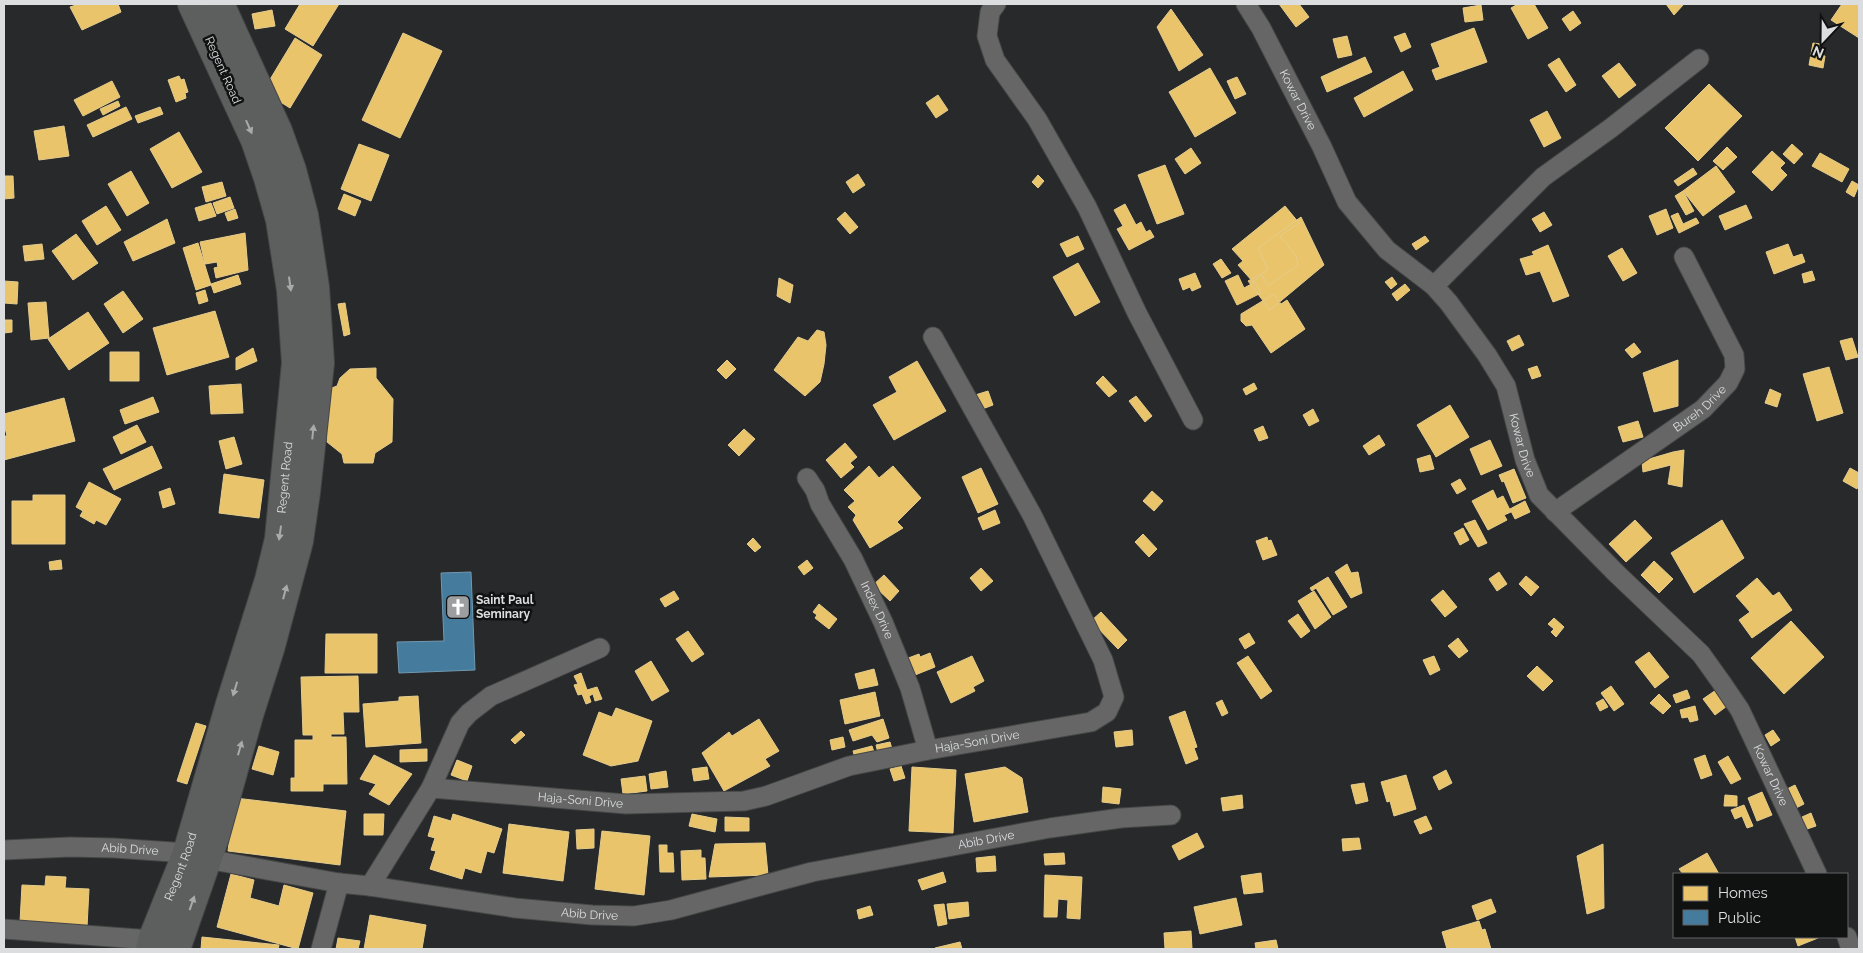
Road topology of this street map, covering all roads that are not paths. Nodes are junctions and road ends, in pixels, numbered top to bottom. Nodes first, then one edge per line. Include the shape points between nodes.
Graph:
1 (192, 4) edge
2 (220, 4) edge
3 (996, 4) edge
4 (1246, 4) edge
5 (1699, 59) dead end
6 (1684, 257) dead end
7 (1434, 286) junction
8 (933, 337) dead end
9 (1193, 420) dead end
10 (807, 478) dead end
11 (1555, 512) junction
12 (600, 648) dead end
13 (928, 750) junction
14 (431, 788) junction
15 (1171, 814) dead end
16 (4, 850) edge
17 (197, 856) junction
18 (1817, 873) edge
19 (339, 883) junction
20 (370, 886) junction
21 (4, 930) edge
22 (160, 946) edge
23 (321, 949) edge

1 -> 17 main road, Regent Road via 255,140 268,178 280,220 291,290 296,363 279,539 238,676
17 -> 2 main road, Regent Road via 249,715 299,541 320,363 315,287 304,215 292,170 278,131
3 - 9 street via 990,12 987,36 995,60 1037,119 1087,207
4 - 7 street, Kowar Drive via 1266,36 1347,202 1386,250
5 - 7 street via 1542,177
6 - 11 street, Bureh Drive via 1734,355 1735,369 1728,383 1703,408
7 - 11 street, Kowar Drive via 1487,355 1506,386 1539,495
8 - 13 street, Haja-Soni Drive via 1032,515 1103,660 1114,697 1107,712 1091,722
10 - 13 street, Index Drive via 853,559 882,622 910,688
11 - 18 street, Kowar Drive via 1701,654 1740,710
12 - 14 street via 480,703 460,723
13 - 14 street, Haja-Soni Drive via 849,766 744,801 626,804
14 - 20 street
15 - 20 street, Abib Drive via 1050,828 812,872 671,910 634,916 515,908
16 - 17 street, Abib Drive via 114,848
17 - 19 street, Abib Drive
17 - 22 main road, Regent Road
19 - 20 street, Abib Drive
19 - 23 street
21 - 22 street

